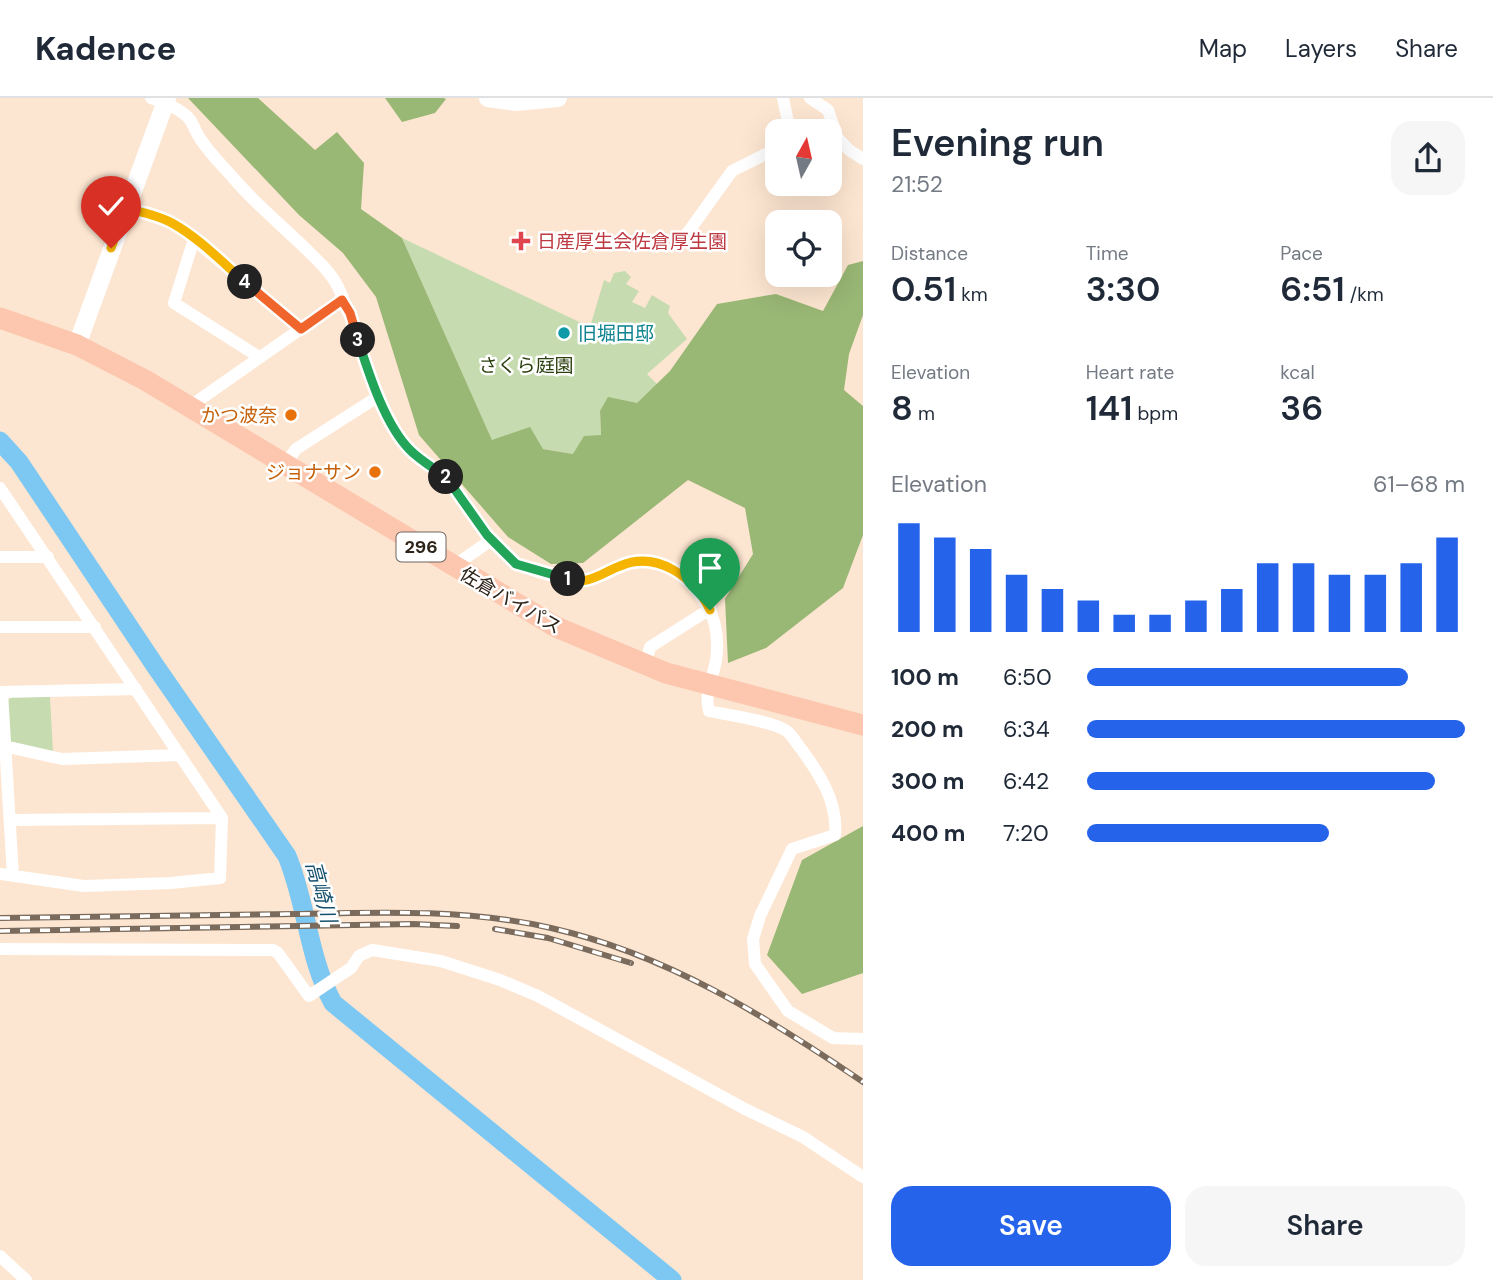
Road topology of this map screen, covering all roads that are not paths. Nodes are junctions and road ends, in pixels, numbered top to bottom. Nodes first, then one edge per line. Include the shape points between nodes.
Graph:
1 (488, 98) edge
2 (558, 98) edge
3 (783, 98) edge
4 (810, 98) edge
5 (160, 100) edge
6 (787, 119) edge
7 (765, 154) edge
8 (863, 159) edge
9 (125, 208) junction
10 (194, 239) junction
11 (681, 242) dead end
12 (342, 300) junction
13 (0, 318) edge
14 (301, 329) junction
15 (78, 345) junction
16 (260, 357) junction
17 (379, 396) junction
18 (189, 407) junction
19 (284, 466) junction
20 (1, 490) edge
21 (491, 540) junction
22 (0, 557) edge
23 (48, 557) junction
24 (454, 566) junction
25 (710, 610) junction
26 (0, 627) edge
27 (94, 627) junction
28 (645, 666) junction
29 (709, 686) junction
30 (136, 689) junction
31 (863, 725) edge
32 (3, 745) edge
33 (180, 755) junction
34 (222, 818) junction
35 (10, 820) junction
36 (6, 875) edge
37 (0, 949) edge
38 (863, 1039) edge
39 (863, 1177) edge
40 (0, 1256) edge
41 (26, 1280) edge

1 - 2 street via 527,102
3 - 6 street
4 - 8 street via 828,110 836,137
5 - 9 street
5 - 12 street via 192,121 198,136 242,188 327,270
7 - 11 street via 732,171
9 - 10 street via 172,222
9 - 15 street
10 - 14 street
10 - 16 street via 174,303
12 - 14 street
12 - 17 street
13 - 15 highway, 佐倉バイパス / 296
14 - 16 street
15 - 18 highway, 佐倉バイパス / 296
16 - 18 street
17 - 19 street via 296,449
17 - 21 street via 407,447 450,481
18 - 19 highway, 佐倉バイパス / 296
19 - 24 highway, 佐倉バイパス / 296
20 - 23 street
21 - 24 street
21 - 25 street via 516,564 581,582 631,562 665,566 683,575
22 - 23 street
23 - 27 street
24 - 28 highway, 佐倉バイパス / 296 via 556,627
25 - 28 street via 650,647
25 - 29 street via 718,643
26 - 27 street
27 - 30 street
28 - 29 highway, 佐倉バイパス / 296
29 - 31 highway, 佐倉バイパス / 296
29 - 38 street via 709,711 788,731 821,777 836,820 835,835 792,849 760,916 753,939 755,964 788,1010 833,1038
30 - 32 street via 2,692
30 - 33 street
32 - 33 street via 62,759
32 - 35 street
33 - 34 street
34 - 35 street
34 - 36 street via 220,878 84,886
35 - 36 street
37 - 39 street via 273,950 309,996 372,950 441,961 538,996 795,1133
40 - 41 street

